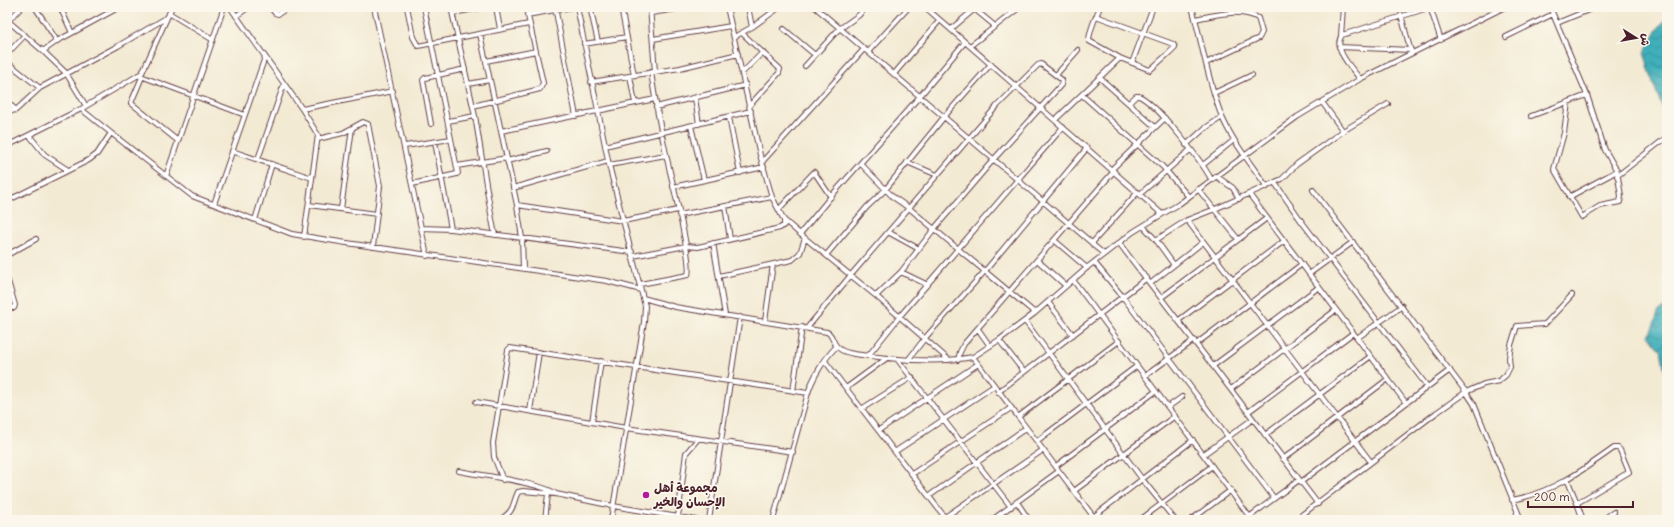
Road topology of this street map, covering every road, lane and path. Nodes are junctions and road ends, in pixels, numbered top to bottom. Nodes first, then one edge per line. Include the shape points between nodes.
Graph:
1 (22, 7) edge
2 (35, 7) edge
3 (60, 7) edge
4 (120, 7) edge
5 (172, 7) edge
6 (224, 7) edge
7 (230, 7) edge
8 (249, 7) edge
9 (270, 7) edge
10 (289, 7) edge
11 (374, 7) edge
12 (407, 7) edge
13 (424, 7) edge
14 (452, 7) edge
15 (485, 7) edge
16 (496, 7) edge
17 (526, 7) edge
18 (572, 7) edge
19 (577, 7) edge
20 (590, 7) edge
21 (621, 7) edge
22 (650, 7) edge
23 (689, 7) edge
24 (727, 7) edge
25 (748, 7) edge
26 (780, 7) edge
27 (815, 7) edge
28 (866, 7) edge
29 (910, 7) edge
30 (926, 7) edge
31 (1020, 7) edge
32 (1100, 7) edge
33 (1151, 7) edge
34 (1192, 7) edge
35 (1343, 7) edge
36 (1431, 7) edge
37 (1505, 7) edge
38 (1550, 7) edge
39 (1596, 7) edge
40 (974, 8) edge
41 (114, 9) edge
42 (556, 9) edge
43 (169, 13) junction
44 (453, 13) junction
45 (651, 13) junction
46 (1553, 14) junction
47 (527, 15) junction
48 (1401, 15) junction
49 (236, 16) junction
50 (1096, 16) junction
51 (167, 18) junction
52 (1195, 19) junction
53 (940, 20) junction
54 (7, 21) edge
55 (1557, 23) junction
56 (529, 24) junction
57 (731, 26) junction
58 (995, 26) junction
59 (752, 27) junction
60 (840, 28) junction
61 (500, 29) junction
62 (784, 29) dead end
63 (951, 29) junction
64 (72, 33) junction
65 (742, 33) junction
66 (1143, 33) junction
67 (480, 34) junction
68 (25, 35) junction
69 (1341, 36) junction
70 (627, 37) junction
71 (734, 37) junction
72 (1506, 37) dead end
73 (458, 38) junction
74 (653, 39) junction
75 (213, 40) junction
76 (1441, 40) junction
77 (57, 41) junction
78 (598, 42) junction
79 (965, 42) junction
80 (432, 44) junction
81 (584, 44) junction
82 (970, 46) junction
83 (1339, 47) junction
84 (864, 49) junction
85 (1078, 50) dead end
86 (43, 51) junction
87 (536, 51) junction
88 (763, 52) junction
89 (868, 52) junction
90 (1411, 52) junction
91 (7, 54) edge
92 (738, 54) junction
93 (815, 55) junction
94 (265, 57) junction
95 (1120, 58) junction
96 (486, 61) junction
97 (7, 62) edge
98 (1132, 63) junction
99 (1206, 63) junction
100 (990, 64) junction
101 (805, 66) dead end
102 (465, 69) junction
103 (66, 72) junction
104 (653, 72) junction
105 (743, 72) junction
106 (894, 74) junction
107 (438, 75) junction
108 (632, 75) junction
109 (1056, 75) junction
110 (1252, 75) dead end
111 (140, 76) junction
112 (1100, 78) junction
113 (1360, 79) junction
114 (490, 80) junction
115 (592, 82) junction
116 (284, 84) junction
117 (468, 84) junction
118 (746, 85) junction
119 (1016, 86) junction
120 (40, 88) junction
121 (393, 91) junction
122 (1214, 93) junction
123 (1082, 95) junction
124 (1587, 95) junction
125 (920, 96) junction
126 (194, 97) junction
127 (695, 98) junction
128 (655, 99) junction
129 (494, 101) junction
130 (7, 102) edge
131 (1322, 102) junction
132 (1568, 102) junction
133 (635, 103) junction
134 (1129, 103) junction
135 (1388, 104) dead end
136 (750, 105) junction
137 (86, 106) junction
138 (473, 106) junction
139 (656, 107) junction
140 (1040, 108) junction
141 (81, 109) junction
142 (302, 109) junction
143 (16, 110) junction
144 (751, 111) junction
145 (7, 112) edge
146 (598, 112) junction
147 (245, 115) junction
148 (475, 116) junction
149 (576, 116) junction
150 (1531, 116) dead end
151 (729, 117) junction
152 (944, 117) junction
153 (1222, 117) junction
154 (1165, 118) junction
155 (1055, 120) junction
156 (448, 122) junction
157 (431, 124) dead end
158 (699, 124) junction
159 (691, 126) junction
160 (1063, 127) junction
161 (1156, 127) junction
162 (352, 128) junction
163 (501, 131) junction
164 (1343, 131) junction
165 (111, 133) junction
166 (661, 133) junction
167 (29, 135) junction
168 (451, 138) junction
169 (970, 138) junction
170 (318, 139) junction
171 (1234, 140) junction
172 (1663, 140) dead end
173 (178, 141) junction
174 (435, 142) junction
175 (1138, 143) junction
176 (1186, 145) junction
177 (7, 146) edge
178 (405, 146) junction
179 (605, 146) junction
180 (1087, 148) junction
181 (547, 150) dead end
182 (1190, 150) junction
183 (232, 151) junction
184 (666, 155) junction
185 (1244, 155) junction
186 (258, 159) junction
187 (994, 159) junction
188 (507, 160) junction
189 (482, 162) junction
190 (762, 162) junction
191 (908, 162) junction
192 (609, 163) junction
193 (272, 164) junction
194 (861, 164) junction
195 (1203, 165) junction
196 (457, 166) junction
197 (764, 167) junction
198 (68, 170) junction
199 (1113, 170) junction
200 (1166, 170) junction
201 (740, 172) junction
202 (1617, 173) junction
203 (937, 175) junction
204 (166, 176) junction
205 (1216, 176) junction
206 (442, 177) junction
207 (312, 178) junction
208 (1211, 179) junction
209 (704, 180) junction
210 (1018, 180) junction
211 (1275, 183) junction
212 (412, 184) junction
213 (673, 187) junction
214 (1267, 187) junction
215 (513, 188) junction
216 (1198, 189) junction
217 (885, 190) junction
218 (1313, 190) dead end
219 (1139, 193) junction
220 (1249, 194) junction
221 (1188, 196) junction
222 (772, 197) junction
223 (831, 197) junction
224 (1569, 197) junction
225 (1239, 199) junction
226 (7, 201) edge
227 (1044, 201) junction
228 (214, 204) junction
229 (309, 205) junction
230 (517, 205) junction
231 (725, 206) junction
232 (909, 208) junction
233 (341, 209) junction
234 (778, 209) junction
235 (678, 210) junction
236 (1215, 210) junction
237 (377, 214) junction
238 (1162, 214) junction
239 (679, 215) junction
240 (1267, 218) junction
241 (255, 220) junction
242 (784, 220) junction
243 (1187, 220) junction
244 (624, 221) junction
245 (1069, 222) junction
246 (1143, 226) junction
247 (421, 228) junction
248 (451, 229) junction
249 (934, 229) junction
250 (888, 232) junction
251 (800, 234) junction
252 (495, 235) junction
253 (304, 237) junction
254 (522, 238) junction
255 (805, 238) junction
256 (730, 239) junction
257 (1238, 239) junction
258 (36, 240) dead end
259 (1054, 240) junction
260 (1156, 240) junction
261 (1284, 240) junction
262 (1353, 242) junction
263 (713, 243) junction
264 (1119, 243) junction
265 (1202, 243) junction
266 (1093, 244) junction
267 (686, 246) junction
268 (373, 247) junction
269 (919, 249) junction
270 (959, 249) junction
271 (632, 254) junction
272 (827, 254) junction
273 (1104, 254) junction
274 (7, 255) edge
275 (427, 256) junction
276 (1214, 257) junction
277 (1332, 259) junction
278 (1037, 260) junction
279 (1094, 262) junction
280 (773, 264) junction
281 (1302, 264) junction
282 (1174, 265) junction
283 (1087, 268) junction
284 (523, 269) junction
285 (984, 271) junction
286 (901, 272) junction
287 (1309, 274) junction
288 (851, 275) junction
289 (719, 276) junction
290 (7, 278) edge
291 (1147, 278) junction
292 (1072, 280) junction
293 (1232, 280) junction
294 (1151, 283) junction
295 (640, 284) junction
296 (928, 285) junction
297 (1066, 286) junction
298 (1319, 287) junction
299 (641, 290) junction
300 (1010, 292) junction
301 (1572, 295) dead end
302 (876, 296) junction
303 (1123, 297) junction
304 (1162, 297) junction
305 (643, 298) junction
306 (1048, 302) junction
307 (1250, 304) junction
308 (1402, 306) junction
309 (7, 307) edge
310 (1336, 310) junction
311 (1035, 313) junction
312 (725, 315) junction
313 (1099, 315) junction
314 (900, 316) junction
315 (740, 317) junction
316 (1179, 320) junction
317 (765, 321) junction
318 (1024, 321) junction
319 (1379, 322) junction
320 (1267, 326) junction
321 (802, 327) junction
322 (807, 328) junction
323 (978, 329) junction
324 (1353, 333) junction
325 (1073, 335) junction
326 (925, 338) junction
327 (1357, 338) junction
328 (999, 340) junction
329 (1118, 341) junction
330 (1195, 342) junction
331 (990, 346) junction
332 (836, 347) junction
333 (1284, 349) junction
334 (539, 352) junction
335 (1049, 353) junction
336 (868, 356) junction
337 (1370, 356) junction
338 (973, 357) junction
339 (887, 358) junction
340 (1169, 358) junction
341 (897, 359) junction
342 (908, 360) junction
343 (949, 360) junction
344 (958, 360) junction
345 (601, 361) junction
346 (825, 361) junction
347 (978, 364) junction
348 (1137, 366) junction
349 (1214, 366) junction
350 (636, 367) junction
351 (1450, 370) junction
352 (1024, 372) junction
353 (1302, 372) junction
354 (1145, 376) junction
355 (912, 377) junction
356 (1068, 379) junction
357 (1388, 379) junction
358 (729, 381) junction
359 (994, 386) junction
360 (1427, 386) junction
361 (846, 388) junction
362 (1231, 390) junction
363 (792, 391) junction
364 (1156, 391) junction
365 (998, 392) junction
366 (1466, 392) junction
367 (808, 393) junction
368 (1319, 395) junction
369 (928, 397) junction
370 (1182, 397) dead end
371 (476, 402) dead end
372 (1406, 403) junction
373 (1087, 404) junction
374 (499, 406) junction
375 (1168, 407) junction
376 (862, 408) junction
377 (1011, 408) junction
378 (530, 411) junction
379 (1248, 412) junction
380 (1175, 416) junction
381 (1018, 417) junction
382 (1336, 418) junction
383 (1253, 419) junction
384 (943, 420) junction
385 (592, 422) junction
386 (626, 428) junction
387 (1026, 428) junction
388 (1105, 429) junction
389 (879, 430) junction
390 (1265, 435) junction
391 (1228, 437) junction
392 (698, 439) junction
393 (1193, 440) junction
394 (960, 441) junction
395 (1037, 441) junction
396 (720, 442) junction
397 (1354, 442) junction
398 (1043, 450) junction
399 (792, 452) junction
400 (896, 452) junction
401 (1124, 454) junction
402 (1204, 454) junction
403 (1283, 459) junction
404 (1371, 462) junction
405 (977, 463) junction
406 (1056, 466) junction
407 (1212, 466) junction
408 (459, 471) dead end
409 (1059, 471) junction
410 (912, 474) junction
411 (1142, 479) junction
412 (1567, 479) junction
413 (503, 480) junction
414 (1300, 481) junction
415 (994, 484) junction
416 (1231, 490) junction
417 (1074, 491) junction
418 (548, 494) junction
419 (556, 494) junction
420 (929, 496) junction
421 (1274, 498) junction
422 (1512, 500) junction
423 (1017, 502) junction
424 (1577, 503) junction
425 (1162, 504) junction
426 (1318, 504) junction
427 (613, 506) junction
428 (1011, 507) junction
429 (1517, 512) junction
430 (1614, 512) dead end
431 (677, 518) edge
432 (946, 518) edge
433 (1094, 518) edge
434 (1251, 518) edge
435 (500, 520) edge
436 (545, 520) edge
437 (611, 520) edge
438 (696, 520) edge
439 (709, 520) edge
440 (773, 520) edge
441 (992, 520) edge
442 (1029, 520) edge
443 (1140, 520) edge
444 (1175, 520) edge
445 (1191, 520) edge
446 (1245, 520) edge
447 (1296, 520) edge
448 (1516, 520) edge
449 (1521, 520) edge
450 (1583, 520) edge
451 (1602, 520) edge

1 - 54 street
2 - 77 street
3 - 64 street
4 - 41 street
5 - 43 street
6 - 75 street
7 - 49 street
8 - 49 street
9 - 10 street via 278,14
11 - 121 street
12 - 80 street via 416,44 421,47
13 - 80 street
14 - 44 street
15 - 44 street
16 - 61 street
17 - 47 street
18 - 42 street
19 - 81 street
20 - 78 street
21 - 70 street
22 - 45 street
23 - 45 street
24 - 57 street
25 - 59 street
26 - 59 street
27 - 60 street
28 - 60 street
29 - 89 street
30 - 53 street
31 - 58 street
32 - 50 street
33 - 66 street
34 - 52 street
35 - 69 street
36 - 48 street
36 - 76 street
37 - 76 street
38 - 46 street
39 - 55 street
40 - 58 street
40 - 63 street
41 - 64 street
42 - 47 street
42 - 149 street
43 - 51 street
43 - 75 street
44 - 73 street
45 - 74 street
46 - 55 street
46 - 72 street
47 - 56 street
48 - 69 street
48 - 90 street
49 - 94 street
50 - 66 street
50 - 95 street via 1089,36 1090,42
51 - 103 street
51 - 111 street
52 - 99 street
52 - 99 street via 1225,13 1247,14 1257,17 1262,32 1259,38
53 - 63 street
53 - 106 street
54 - 68 street
55 - 124 street
56 - 61 street
56 - 87 street
57 - 71 street
57 - 74 street
58 - 82 street
59 - 65 street
60 - 84 street
60 - 93 street
61 - 67 street
62 - 93 street
63 - 79 street
64 - 77 street
65 - 71 street
65 - 88 street
66 - 98 street
66 - 98 street via 1175,47 1151,69
67 - 73 street
67 - 96 street
68 - 86 street
68 - 91 street
69 - 83 street
70 - 78 street
70 - 108 street
71 - 92 street
73 - 80 street
73 - 102 street
74 - 104 street
75 - 126 street
76 - 90 street
77 - 86 street
78 - 81 street
79 - 82 street
79 - 125 street
80 - 107 street
81 - 115 street
82 - 100 street
83 - 90 street
83 - 113 street
84 - 89 street
84 - 190 street
85 - 109 street
86 - 103 street
87 - 96 street
87 - 129 street via 541,88
88 - 105 street
88 - 136 street via 780,70
89 - 106 street
90 - 113 street
92 - 104 street
92 - 105 street
93 - 101 street
94 - 116 street
94 - 147 street
95 - 98 street
95 - 112 street
96 - 114 street
97 - 120 street
99 - 122 street
100 - 119 street
100 - 152 street
102 - 107 street
102 - 117 street
103 - 120 street
103 - 137 street
104 - 108 street
104 - 128 street
105 - 118 street
106 - 125 street
107 - 156 street
107 - 157 street via 425,78 422,84
108 - 115 street
108 - 133 street
109 - 119 street via 1040,64
109 - 140 street via 1062,80 1061,85
110 - 122 street
111 - 126 street
111 - 137 street
111 - 173 street via 131,103
112 - 123 street
112 - 134 street
113 - 131 street
114 - 117 street
114 - 129 street
115 - 146 street
116 - 142 street
116 - 186 street
117 - 138 street
118 - 127 street
118 - 136 street
119 - 140 street
119 - 169 street
120 - 143 street
121 - 142 street
121 - 178 street
122 - 153 street
123 - 155 street
123 - 175 street
124 - 132 street
124 - 202 street via 1605,150
125 - 152 street
125 - 194 street
126 - 147 street
126 - 173 street
127 - 139 street
127 - 158 street
128 - 133 street
128 - 139 street
129 - 138 street
129 - 163 street
130 - 143 street
131 - 164 street
131 - 185 street
132 - 150 street
132 - 224 street via 1564,133 1553,167
133 - 146 street
134 - 154 street via 1136,96 1141,96
134 - 161 street
135 - 164 street
136 - 144 street
137 - 141 street
138 - 148 street
139 - 166 street
140 - 155 street
140 - 187 street
141 - 165 street
141 - 167 street
142 - 170 street
143 - 145 street
144 - 151 street
144 - 190 street
146 - 149 street
146 - 179 street
147 - 183 street
148 - 156 street
148 - 189 street
149 - 163 street
151 - 158 street
151 - 201 street
152 - 169 street
152 - 191 street
153 - 171 street
153 - 176 street
154 - 161 street
154 - 176 street
155 - 160 street
156 - 168 street
158 - 159 street
159 - 166 street
159 - 209 street
160 - 180 street
160 - 210 street
161 - 175 street
162 - 170 street
162 - 233 street
162 - 237 street via 363,122 368,124 379,181
163 - 188 street
164 - 211 street
165 - 198 street via 94,157
165 - 204 street
166 - 179 street
166 - 184 street
167 - 177 street
167 - 198 street via 45,155
168 - 174 street
168 - 196 street
169 - 187 street
169 - 203 street
170 - 207 street
171 - 185 street
171 - 195 street
172 - 202 street
173 - 204 street
174 - 178 street
174 - 206 street
175 - 199 street
175 - 200 street
176 - 182 street
178 - 212 street
179 - 192 street
180 - 199 street
180 - 227 street
181 - 188 street
182 - 195 street
182 - 200 street
183 - 186 street
183 - 228 street
184 - 192 street
184 - 213 street
185 - 205 street
185 - 214 street
186 - 193 street
187 - 210 street
187 - 249 street
188 - 189 street
188 - 215 street
189 - 196 street
189 - 252 street
190 - 197 street
191 - 203 street
191 - 217 street
192 - 215 street
192 - 244 street
193 - 207 street
193 - 241 street
194 - 217 street
194 - 223 street
195 - 208 street
196 - 206 street via 458,174
197 - 201 street
197 - 222 street
198 - 226 street
199 - 219 street
199 - 245 street
200 - 219 street
200 - 221 street
201 - 209 street
202 - 224 street
202 - 224 street via 1621,196 1617,204 1600,206 1581,217
203 - 232 street
204 - 228 street via 189,195
205 - 208 street
205 - 225 street via 1233,188
206 - 212 street
206 - 248 street
207 - 229 street
208 - 216 street
209 - 213 street
210 - 227 street
210 - 270 street
211 - 214 street
211 - 277 street
212 - 247 street
213 - 235 street
214 - 220 street
215 - 230 street
216 - 221 street
216 - 236 street
217 - 232 street
217 - 272 street
218 - 262 street
219 - 238 street
219 - 266 street
220 - 225 street
220 - 240 street
221 - 238 street
222 - 231 street
222 - 234 street
223 - 234 street via 814,172
223 - 251 street
225 - 236 street
227 - 245 street
227 - 285 street
228 - 241 street
229 - 233 street
229 - 253 street
230 - 244 street
230 - 254 street
231 - 239 street
231 - 256 street
232 - 249 street
232 - 250 street
233 - 237 street
234 - 242 street
235 - 239 street
235 - 244 street
236 - 243 street
236 - 257 street
237 - 268 street
238 - 246 street
239 - 267 street
240 - 257 street
240 - 261 street
241 - 253 street
242 - 251 street
242 - 256 street via 784,225 780,228
243 - 260 street
243 - 265 street
244 - 271 street
245 - 259 street
245 - 266 street
246 - 260 street
246 - 264 street
247 - 248 street
247 - 275 street
248 - 252 street
249 - 269 street
249 - 270 street
250 - 269 street
250 - 288 street
251 - 255 street
252 - 254 street
253 - 268 street
254 - 271 street
254 - 284 street
255 - 272 street
255 - 280 street via 796,258
256 - 263 street
257 - 276 street
258 - 274 street
259 - 278 street
259 - 283 street
260 - 282 street
261 - 281 street
261 - 293 street
262 - 277 street
262 - 308 street
263 - 267 street via 698,247
263 - 289 street
264 - 273 street
264 - 291 street
265 - 276 street
265 - 282 street
266 - 273 street
267 - 271 street
267 - 295 street via 688,275
268 - 275 street
269 - 286 street
270 - 285 street
270 - 296 street
271 - 295 street
272 - 288 street
273 - 279 street
275 - 284 street
276 - 293 street
276 - 304 street
277 - 287 street
277 - 319 street
278 - 297 street
278 - 300 street
279 - 283 street
279 - 303 street
280 - 289 street
280 - 317 street
281 - 287 street
281 - 307 street
282 - 294 street
283 - 292 street
284 - 299 street via 607,281
285 - 300 street
285 - 326 street
286 - 296 street
286 - 302 street
287 - 298 street
288 - 302 street
288 - 322 street
289 - 312 street
290 - 309 street via 15,305 14,308
291 - 294 street
291 - 303 street
292 - 297 street
292 - 313 street
293 - 307 street
293 - 316 street
294 - 304 street
295 - 299 street
296 - 314 street
297 - 306 street
298 - 310 street
298 - 320 street
299 - 305 street
300 - 311 street
300 - 323 street
301 - 366 street via 1545,324 1517,326 1509,352 1510,367 1503,379
302 - 314 street
303 - 313 street
303 - 340 street
304 - 316 street
305 - 312 street via 664,305
305 - 350 street via 644,322
306 - 311 street
306 - 325 street
307 - 320 street
307 - 330 street
308 - 319 street
308 - 351 street
310 - 324 street
310 - 333 street
311 - 318 street
312 - 315 street
313 - 325 street
313 - 329 street
314 - 326 street
314 - 336 street
315 - 317 street
315 - 358 street
316 - 330 street
317 - 321 street
318 - 328 street
318 - 335 street
319 - 327 street
319 - 360 street
320 - 333 street
320 - 349 street
321 - 322 street
321 - 363 street
322 - 332 street via 829,333
323 - 331 street
323 - 344 street via 964,344
324 - 327 street
324 - 353 street
325 - 335 street
326 - 342 street
326 - 343 street
327 - 337 street
328 - 331 street
328 - 352 street
329 - 348 street
329 - 356 street
330 - 340 street
330 - 349 street
331 - 338 street
332 - 336 street via 844,352
332 - 346 street
333 - 353 street
333 - 362 street
334 - 345 street
334 - 374 street via 509,348
334 - 378 street
335 - 352 street
335 - 356 street
336 - 339 street
337 - 357 street
337 - 368 street
338 - 344 street
338 - 347 street
339 - 341 street
339 - 361 street
340 - 354 street
340 - 391 street
341 - 342 street
341 - 355 street
342 - 343 street
343 - 344 street
345 - 350 street
345 - 385 street
346 - 361 street
346 - 367 street via 811,382
347 - 359 street
347 - 369 street
348 - 354 street
348 - 373 street
349 - 362 street
350 - 358 street
350 - 386 street
351 - 360 street
351 - 366 street
352 - 365 street
353 - 368 street
353 - 379 street
354 - 364 street
355 - 369 street
355 - 376 street
356 - 373 street
356 - 381 street
357 - 372 street
357 - 382 street
358 - 363 street
358 - 396 street
359 - 365 street
359 - 384 street
360 - 372 street
361 - 376 street
362 - 379 street
363 - 367 street
364 - 375 street
364 - 388 street
365 - 377 street
366 - 404 street
366 - 422 street via 1474,404
367 - 399 street
368 - 382 street
368 - 390 street
369 - 384 street
369 - 389 street
370 - 375 street
371 - 374 street
372 - 397 street
373 - 388 street
373 - 395 street
374 - 378 street
374 - 413 street via 493,450
375 - 380 street
376 - 389 street
377 - 381 street
377 - 394 street
378 - 385 street
379 - 383 street
380 - 393 street
380 - 401 street
381 - 387 street
382 - 397 street
382 - 403 street
383 - 390 street
383 - 391 street
384 - 394 street
384 - 400 street
385 - 386 street
386 - 392 street
386 - 427 street
387 - 395 street
387 - 405 street
388 - 401 street
388 - 406 street
389 - 400 street
390 - 403 street
391 - 402 street
391 - 421 street
392 - 396 street
392 - 431 street via 686,453
393 - 402 street
393 - 411 street
394 - 405 street
394 - 410 street
395 - 398 street
396 - 399 street
396 - 439 street
397 - 404 street
397 - 414 street
398 - 406 street
398 - 415 street
399 - 440 street
400 - 410 street
401 - 411 street
401 - 417 street
402 - 407 street
403 - 414 street
404 - 426 street
405 - 415 street
405 - 420 street
406 - 409 street
407 - 416 street
407 - 425 street
408 - 413 street
409 - 417 street
409 - 423 street
410 - 420 street
411 - 425 street
411 - 433 street
412 - 422 street via 1532,496
412 - 424 street
412 - 424 street via 1614,448 1620,450 1629,472
413 - 419 street via 546,489
414 - 421 street
414 - 426 street
415 - 428 street
415 - 432 street
416 - 434 street
416 - 445 street
417 - 433 street
418 - 419 street
418 - 435 street via 518,492 513,510
418 - 436 street
419 - 427 street
420 - 432 street
421 - 434 street
422 - 429 street
423 - 428 street
423 - 442 street
424 - 450 street
425 - 443 street
425 - 444 street
426 - 447 street
427 - 431 street
427 - 437 street
428 - 441 street
429 - 448 street
429 - 449 street
430 - 451 street
431 - 438 street
434 - 446 street

